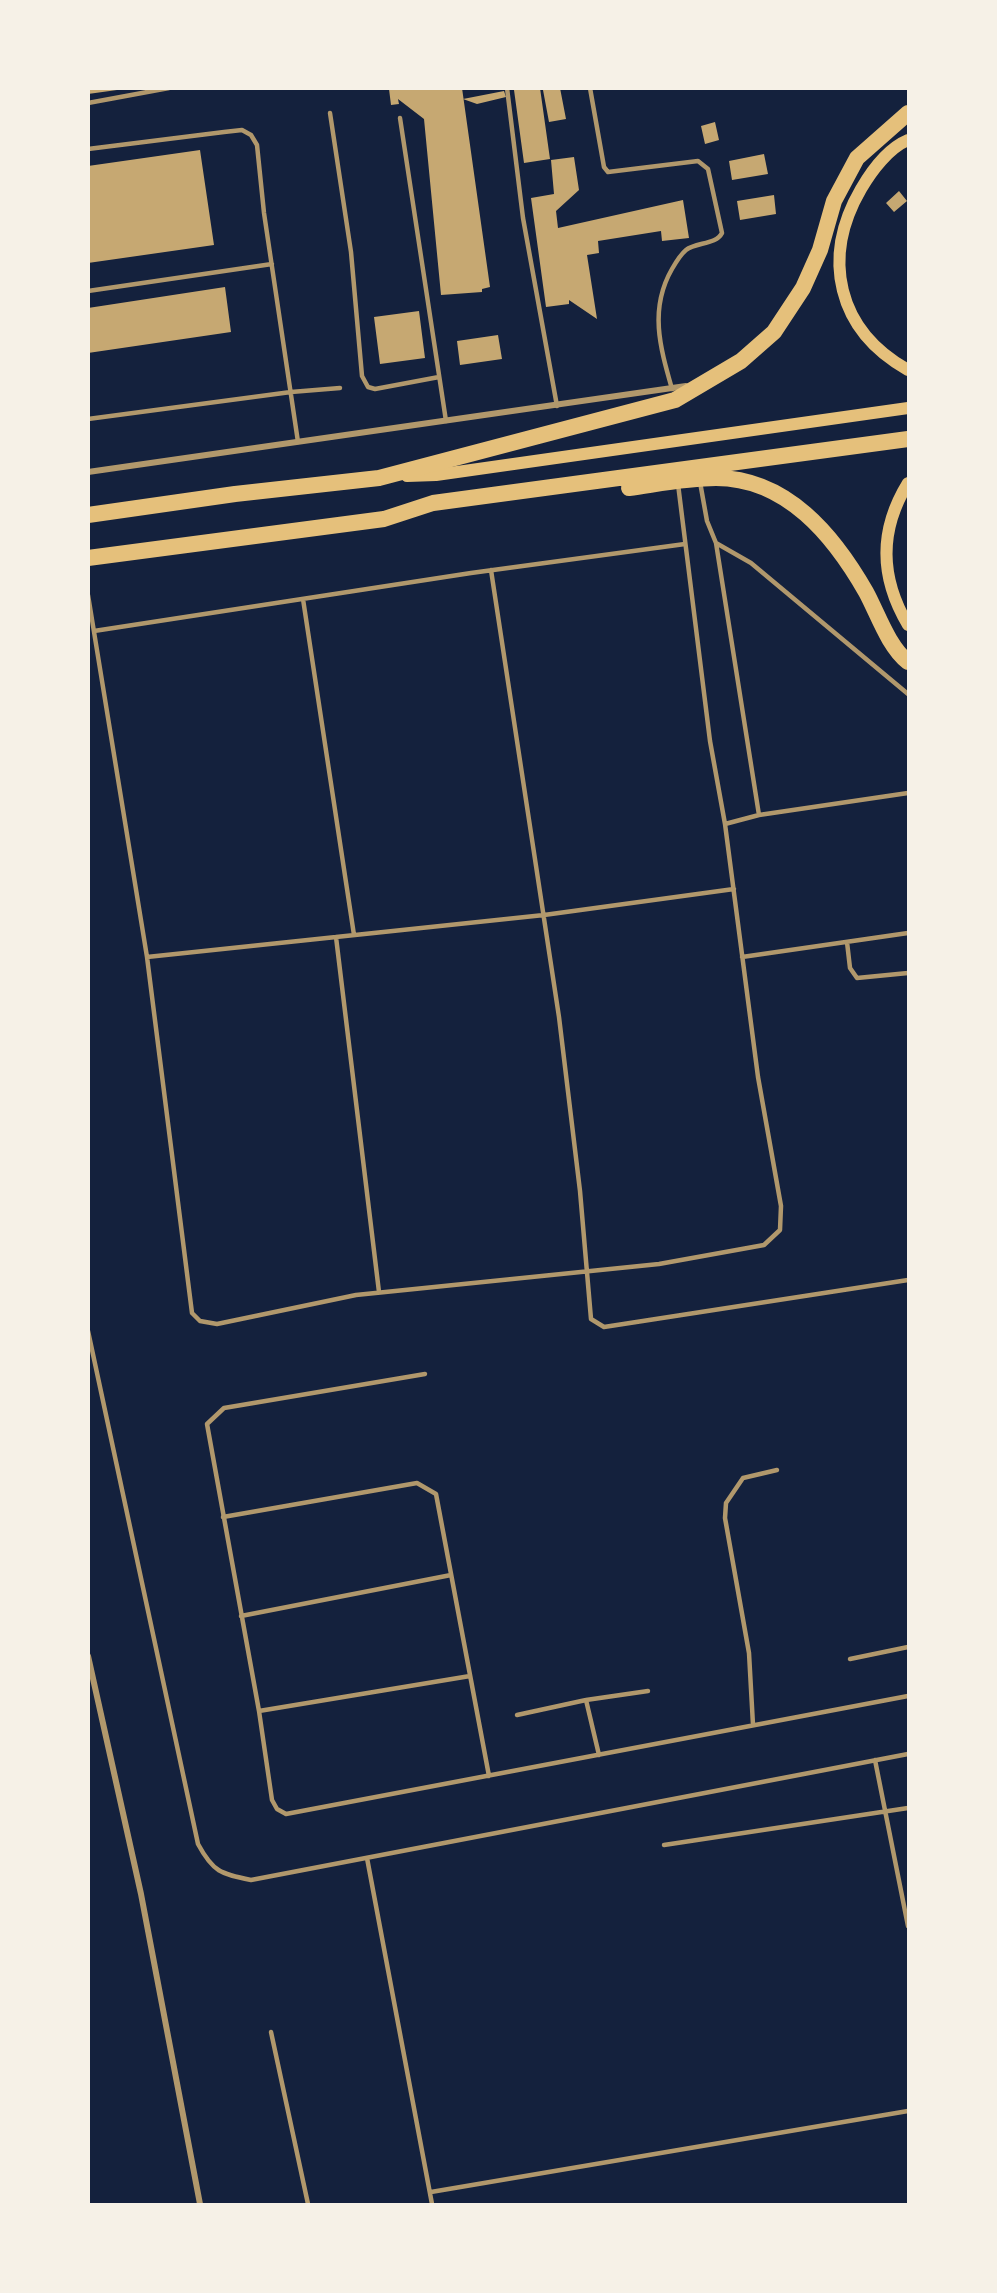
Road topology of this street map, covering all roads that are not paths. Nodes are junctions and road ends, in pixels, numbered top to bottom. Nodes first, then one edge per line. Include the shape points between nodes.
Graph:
1 (169, 88) edge
2 (507, 88) edge
3 (590, 88) edge
4 (88, 103) edge
5 (330, 113) dead end
6 (909, 113) edge
7 (400, 118) dead end
8 (901, 122) edge
9 (909, 140) edge
10 (88, 148) edge
11 (272, 264) junction
12 (88, 291) edge
13 (909, 370) edge
14 (439, 377) junction
15 (707, 381) junction
16 (340, 388) dead end
17 (672, 389) junction
18 (291, 392) junction
19 (557, 406) junction
20 (909, 408) edge
21 (88, 419) edge
22 (446, 421) junction
23 (909, 439) edge
24 (298, 442) junction
25 (88, 472) edge
26 (379, 478) junction
27 (699, 480) junction
28 (678, 482) junction
29 (909, 483) edge
30 (88, 515) edge
31 (384, 519) junction
32 (716, 543) junction
33 (685, 544) junction
34 (88, 558) edge
35 (490, 570) junction
36 (88, 595) edge
37 (303, 599) junction
38 (909, 625) edge
39 (94, 631) junction
40 (909, 662) edge
41 (909, 694) edge
42 (909, 793) edge
43 (759, 815) junction
44 (724, 824) junction
45 (734, 889) junction
46 (544, 915) junction
47 (909, 933) edge
48 (354, 935) junction
49 (336, 937) junction
50 (847, 942) junction
51 (147, 957) junction
52 (742, 957) junction
53 (909, 973) edge
54 (586, 1271) junction
55 (909, 1280) edge
56 (379, 1292) junction
57 (88, 1331) edge
58 (425, 1374) dead end
59 (777, 1470) dead end
60 (223, 1517) junction
61 (451, 1575) junction
62 (241, 1616) junction
63 (909, 1647) edge
64 (88, 1656) edge
65 (850, 1659) dead end
66 (470, 1676) junction
67 (648, 1691) dead end
68 (909, 1696) edge
69 (586, 1700) junction
70 (259, 1711) junction
71 (517, 1715) dead end
72 (753, 1725) junction
73 (909, 1754) edge
74 (599, 1755) junction
75 (874, 1760) junction
76 (489, 1776) junction
77 (909, 1808) edge
78 (885, 1813) junction
79 (664, 1845) dead end
80 (367, 1858) junction
81 (909, 1926) edge
82 (271, 2032) dead end
83 (909, 2111) edge
84 (431, 2192) junction
85 (200, 2205) edge
86 (308, 2205) edge
87 (432, 2205) edge

1 - 4 lane
2 - 19 lane via 523,218
3 - 17 lane via 608,172 698,161 708,169 722,233 718,239 691,246 681,254 665,283 657,315 661,350
5 - 14 lane via 351,252 362,376 368,387 375,388
6 - 8 highway
7 - 14 lane
8 - 15 highway via 857,158 834,201 820,250 802,288 774,332 741,361
9 - 13 main road via 900,143 870,173 849,209 838,251 841,293 861,331
10 - 11 lane via 242,130 251,135 257,145
11 - 12 lane
11 - 18 lane
14 - 22 lane
15 - 17 street
15 - 26 highway via 675,400
16 - 18 lane
17 - 19 street
18 - 21 lane
18 - 24 lane
19 - 22 street
20 - 26 main road via 436,474
22 - 24 street
23 - 31 highway via 433,503
24 - 25 street
26 - 30 highway
27 - 28 highway
27 - 32 lane
27 - 40 highway via 717,478 756,485 791,501 822,528
28 - 31 highway
28 - 33 lane
29 - 38 main road via 898,500 885,540 890,580
31 - 34 highway
32 - 41 lane via 751,563
32 - 43 lane
33 - 35 lane
33 - 44 lane
35 - 37 lane
35 - 46 lane
36 - 39 lane
37 - 39 lane
37 - 48 lane
39 - 51 lane
42 - 43 lane
43 - 44 lane
44 - 45 lane
45 - 46 lane
45 - 52 lane
46 - 48 lane
46 - 54 lane via 577,1168
47 - 50 lane
48 - 49 lane
49 - 51 lane
49 - 56 lane
50 - 52 lane
50 - 53 lane via 850,968 857,978
51 - 56 lane via 192,1313 200,1321 217,1324
52 - 54 lane via 758,1077 782,1206 780,1230 764,1245 659,1264
54 - 55 lane via 591,1319 604,1327
54 - 56 lane
57 - 80 lane via 198,1844 208,1863 223,1874 251,1880
58 - 60 lane via 224,1408 207,1424
59 - 72 lane via 743,1478 726,1503 725,1518 749,1653
60 - 61 lane via 417,1484 436,1494
60 - 62 lane
61 - 62 lane
61 - 66 lane
62 - 70 lane
63 - 65 lane
64 - 85 street via 141,1894
66 - 70 lane
66 - 76 lane
67 - 69 lane
68 - 72 lane
69 - 71 lane
69 - 74 lane
70 - 76 lane via 272,1800 286,1814
72 - 74 lane
73 - 75 lane
74 - 76 lane
75 - 78 lane
75 - 80 lane
77 - 78 lane
78 - 79 lane
78 - 81 lane
80 - 84 lane
82 - 86 lane
83 - 84 lane
84 - 87 lane

